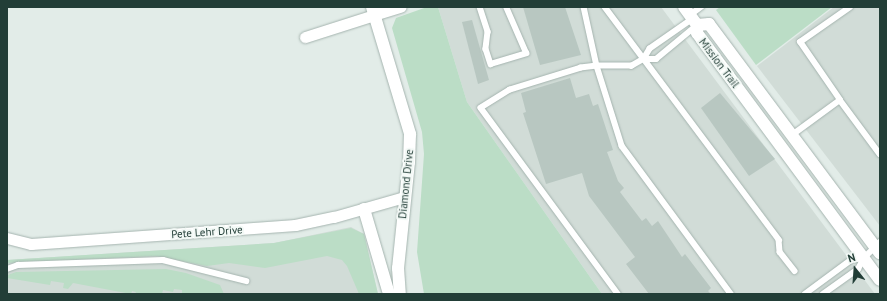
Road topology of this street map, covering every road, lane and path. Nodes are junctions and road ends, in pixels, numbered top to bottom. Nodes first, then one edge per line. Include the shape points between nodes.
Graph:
1 (401, 7) edge
2 (480, 7) edge
3 (506, 7) edge
4 (584, 7) edge
5 (605, 7) edge
6 (700, 7) edge
7 (850, 7) edge
8 (373, 11) edge
9 (691, 16) edge
10 (305, 37) dead end
11 (644, 59) junction
12 (597, 66) junction
13 (840, 100) junction
14 (792, 135) junction
15 (880, 154) edge
16 (404, 197) junction
17 (364, 209) junction
18 (7, 238) edge
19 (878, 247) edge
20 (864, 258) junction
21 (7, 269) edge
22 (795, 271) dead end
23 (880, 280) edge
24 (246, 281) dead end
25 (389, 294) edge
26 (400, 294) edge
27 (618, 294) edge
28 (731, 294) edge
29 (805, 294) edge
30 (823, 294) edge

1 - 8 main road
2 - 3 lane via 488,32 486,49 491,64 526,53
4 - 12 lane
5 - 11 lane
6 - 9 lane
7 - 13 lane via 800,42
8 - 10 street
8 - 16 main road, Diamond Drive via 410,134 410,162
9 - 11 lane via 650,49
9 - 11 lane via 656,58
9 - 14 main road, Mission Trail via 709,24
9 - 20 main road, Mission Trail via 697,33
11 - 12 lane via 632,66
11 - 22 lane via 778,240 780,252
12 - 27 lane via 510,90 481,108
12 - 28 lane via 622,146
13 - 14 lane
13 - 15 lane
14 - 19 main road, Mission Trail
16 - 17 street, Pete Lehr Drive
16 - 26 main road, Diamond Drive via 398,268
17 - 18 street, Pete Lehr Drive via 296,225 251,229 31,244
17 - 25 main road
19 - 20 lane
20 - 23 main road, Mission Trail
20 - 29 lane via 851,260
20 - 30 lane via 858,269
21 - 24 lane via 18,265 163,260

